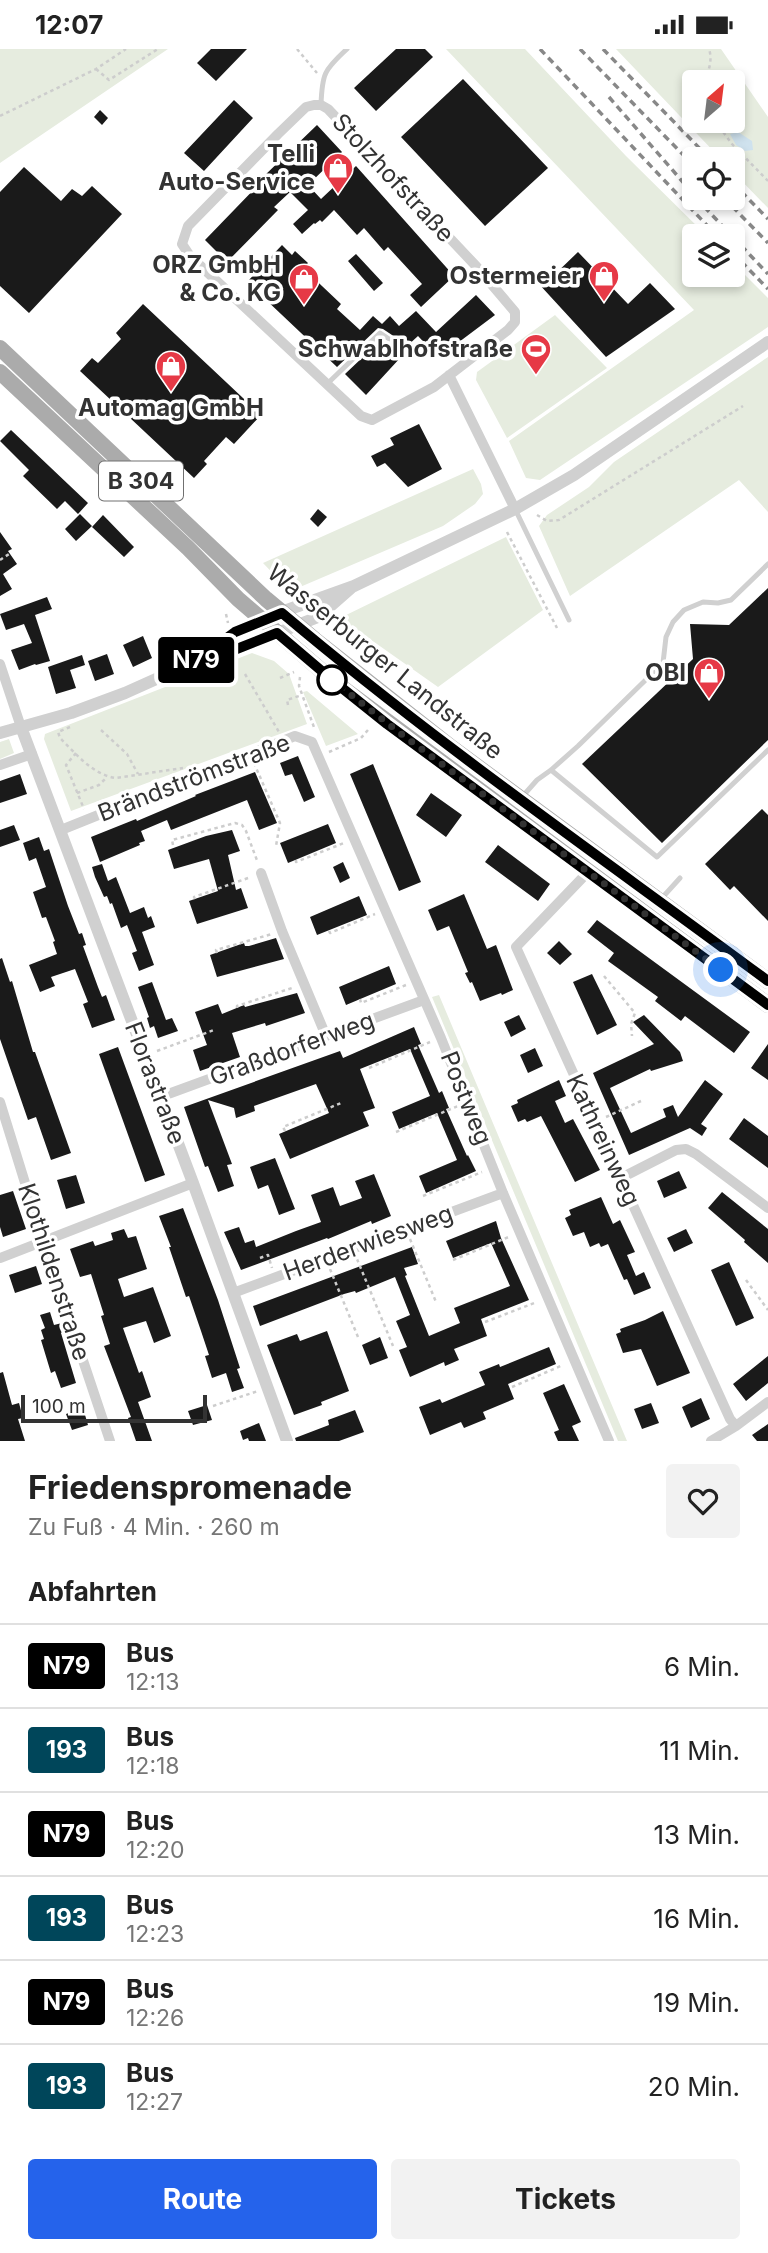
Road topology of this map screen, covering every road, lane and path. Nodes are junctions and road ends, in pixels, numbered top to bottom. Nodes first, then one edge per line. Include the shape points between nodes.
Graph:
1 (126, 49) edge
2 (158, 49) edge
3 (297, 49) edge
4 (347, 49) edge
5 (709, 49) edge
6 (96, 69) junction
7 (709, 70) edge
8 (322, 80) junction
9 (321, 105) junction
10 (0, 116) edge
11 (724, 133) edge
12 (768, 181) edge
13 (768, 342) edge
14 (0, 348) edge
15 (406, 355) dead end
16 (0, 372) edge
17 (449, 375) junction
18 (327, 384) junction
19 (743, 406) dead end
20 (515, 509) junction
21 (537, 515) dead end
22 (507, 532) dead end
23 (9, 554) dead end
24 (0, 560) edge
25 (768, 564) edge
26 (354, 586) junction
27 (282, 613) junction
28 (262, 619) junction
29 (569, 620) dead end
30 (297, 626) junction
31 (557, 628) dead end
32 (277, 633) junction
33 (194, 662) junction
34 (0, 664) edge
35 (294, 672) dead end
36 (245, 674) dead end
37 (300, 677) dead end
38 (280, 678) dead end
39 (302, 695) junction
40 (288, 705) dead end
41 (75, 725) dead end
42 (21, 727) junction
43 (101, 730) dead end
44 (368, 730) dead end
45 (0, 733) edge
46 (284, 741) junction
47 (768, 750) edge
48 (76, 753) junction
49 (32, 754) junction
50 (250, 754) junction
51 (318, 757) junction
52 (0, 765) edge
53 (551, 770) junction
54 (138, 773) junction
55 (199, 774) junction
56 (107, 777) junction
57 (77, 793) junction
58 (521, 798) junction
59 (88, 819) junction
60 (222, 825) junction
61 (211, 829) junction
62 (61, 830) junction
63 (225, 832) dead end
64 (197, 833) junction
65 (212, 835) dead end
66 (184, 837) junction
67 (199, 839) dead end
68 (354, 839) junction
69 (186, 842) dead end
70 (173, 845) dead end
71 (276, 846) dead end
72 (296, 860) dead end
73 (588, 871) junction
74 (261, 873) junction
75 (680, 878) dead end
76 (232, 884) junction
77 (234, 890) dead end
78 (195, 899) dead end
79 (660, 901) junction
80 (385, 910) junction
81 (282, 931) junction
82 (329, 931) dead end
83 (267, 935) junction
84 (269, 941) dead end
85 (217, 953) dead end
86 (604, 976) dead end
87 (415, 981) junction
88 (768, 981) edge
89 (305, 984) junction
90 (288, 990) junction
91 (290, 995) dead end
92 (360, 999) dead end
93 (424, 1000) junction
94 (768, 1005) edge
95 (237, 1008) dead end
96 (213, 1028) dead end
97 (326, 1036) junction
98 (632, 1036) dead end
99 (441, 1038) junction
100 (144, 1055) junction
101 (369, 1068) dead end
102 (160, 1097) junction
103 (642, 1101) dead end
104 (0, 1102) edge
105 (341, 1103) dead end
106 (467, 1103) junction
107 (596, 1122) junction
108 (285, 1131) dead end
109 (396, 1132) dead end
110 (494, 1167) junction
111 (621, 1178) junction
112 (193, 1183) junction
113 (503, 1193) junction
114 (424, 1196) dead end
115 (768, 1208) edge
116 (406, 1229) junction
117 (520, 1232) junction
118 (44, 1241) junction
119 (353, 1249) junction
120 (0, 1258) edge
121 (260, 1258) dead end
122 (326, 1259) junction
123 (453, 1260) dead end
124 (275, 1278) junction
125 (746, 1280) dead end
126 (233, 1293) junction
127 (549, 1297) junction
128 (436, 1302) dead end
129 (768, 1310) edge
130 (485, 1322) dead end
131 (358, 1337) dead end
132 (393, 1346) dead end
133 (575, 1360) junction
134 (512, 1387) dead end
135 (260, 1391) dead end
136 (768, 1402) edge
137 (213, 1406) dead end
138 (736, 1426) junction
139 (110, 1441) edge
140 (287, 1441) edge
141 (609, 1441) edge
142 (712, 1441) edge

1 - 6 path
2 - 6 path via 109,80
3 - 8 path
4 - 8 lane
5 - 7 path
6 - 10 path
8 - 9 lane
9 - 17 street, Stolzhofstraße via 372,154 515,312 508,330
9 - 18 street, Stolzhofstraße via 306,107 188,226 182,244
11 - 12 path
13 - 20 street via 574,475
14 - 27 main road, Wasserburger Landstraße / B 304
15 - 18 lane via 380,333
16 - 28 main road, Wasserburger Landstraße / B 304
17 - 18 street, Stolzhofstraße via 372,420 361,417
17 - 20 street
19 - 21 path via 559,520 547,521
20 - 26 street
20 - 29 lane
22 - 31 path
23 - 24 path
25 - 53 lane via 731,600 703,602 684,610 666,637 663,663
26 - 27 street
26 - 30 street via 317,617
27 - 28 street
27 - 30 main road, Wasserburger Landstraße / B 304
28 - 32 main road, Wasserburger Landstraße / B 304
28 - 33 street
30 - 32 street
30 - 58 main road, Wasserburger Landstraße / B 304
32 - 33 street
32 - 73 main road, Wasserburger Landstraße / B 304 via 387,724
33 - 42 street via 125,693
34 - 42 street
35 - 38 path
36 - 46 path
37 - 39 path
39 - 40 path via 287,700
39 - 51 path via 318,740
41 - 48 path via 58,732
42 - 45 street
42 - 49 street, Florastraße
43 - 54 path via 127,754
44 - 51 path via 361,738
46 - 50 street, Brändströmstraße
46 - 51 street, Brändströmstraße via 295,736 312,742
47 - 53 lane via 657,857
48 - 56 path
48 - 57 path via 66,765
49 - 52 street
49 - 62 street, Florastraße
50 - 55 street, Brändströmstraße
50 - 71 path via 280,823
51 - 68 street, Postweg
53 - 58 lane
54 - 55 path via 195,767
54 - 56 path
55 - 59 street, Brändströmstraße
56 - 57 path via 100,785
57 - 59 path
58 - 79 main road, Wasserburger Landstraße / B 304
59 - 62 street, Brändströmstraße
60 - 61 path
60 - 63 path
60 - 74 path via 242,825
61 - 64 path
61 - 65 path
62 - 100 street, Florastraße
64 - 66 path
64 - 67 path
66 - 69 path
66 - 70 path via 172,840
68 - 72 path
68 - 80 street, Postweg
73 - 94 main road, Wasserburger Landstraße / B 304
73 - 107 street, Kathreinweg via 516,947
74 - 76 path
74 - 81 street
75 - 79 lane
76 - 77 path
76 - 78 path
79 - 88 main road, Wasserburger Landstraße / B 304
80 - 82 path
80 - 87 street, Postweg
81 - 83 path
81 - 89 street
83 - 84 path
83 - 85 path
86 - 98 path via 635,1013
87 - 92 path via 361,1003
87 - 93 street, Postweg
89 - 90 path
89 - 97 street
90 - 91 path
90 - 95 path
93 - 97 street, Graßdorferweg
93 - 99 street, Postweg
96 - 100 path
97 - 102 street, Graßdorferweg
99 - 101 path
99 - 106 street, Postweg
100 - 102 street, Florastraße
102 - 112 street, Florastraße
103 - 107 path
104 - 118 street, Klothildenstraße
105 - 108 path via 283,1127
106 - 109 path
106 - 110 street, Postweg
107 - 111 street, Kathreinweg
110 - 113 street, Postweg
110 - 114 path
111 - 115 street via 686,1149
111 - 138 street, Kathreinweg
112 - 118 street
112 - 126 street, Florastraße
113 - 116 street, Herderwiesweg
113 - 117 street, Postweg
116 - 119 street, Herderwiesweg
116 - 128 path
117 - 123 path
117 - 127 street, Postweg
118 - 120 street
118 - 139 street, Klothildenstraße
119 - 122 street, Herderwiesweg
119 - 132 path
121 - 124 path via 268,1255
122 - 124 street, Herderwiesweg
122 - 131 path
124 - 126 street, Herderwiesweg
125 - 129 path
126 - 140 street, Florastraße
127 - 130 path
127 - 133 street, Postweg
133 - 134 path
133 - 141 street, Postweg
135 - 137 path
136 - 138 street
138 - 142 street

